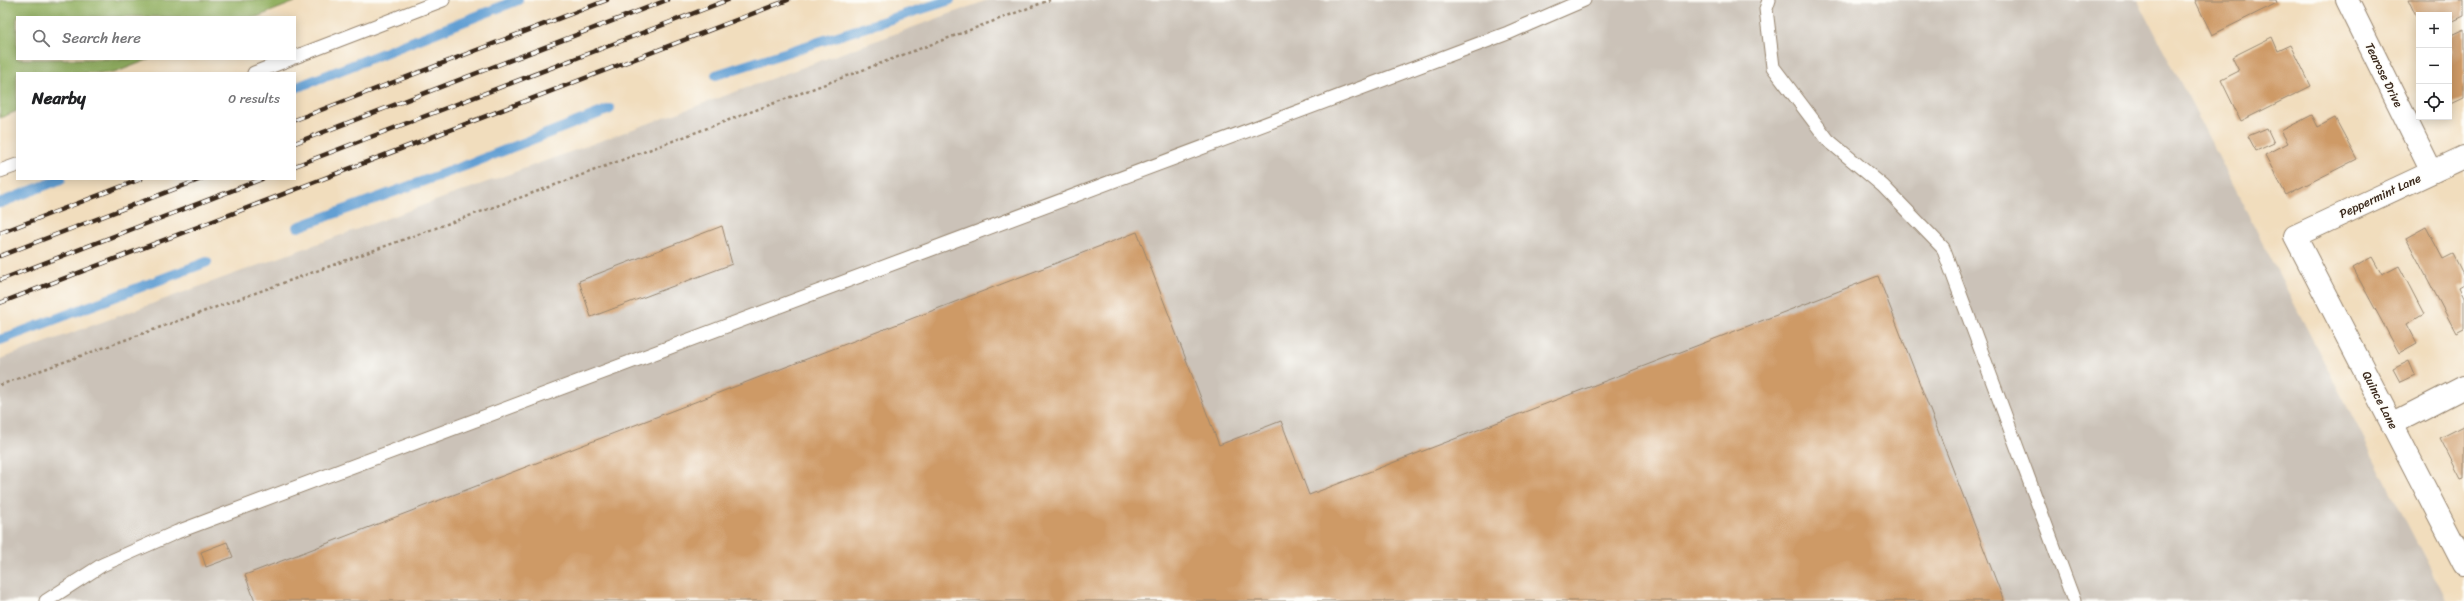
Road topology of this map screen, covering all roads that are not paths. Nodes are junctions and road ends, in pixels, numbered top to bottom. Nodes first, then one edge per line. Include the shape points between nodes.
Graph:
1 (443, 0) edge
2 (1584, 0) edge
3 (1770, 0) edge
4 (2347, 0) edge
5 (296, 57) edge
6 (287, 60) edge
7 (257, 72) edge
8 (2464, 157) edge
9 (16, 165) edge
10 (0, 171) edge
11 (2432, 172) junction
12 (2295, 236) joint
13 (2464, 387) edge
14 (2392, 424) junction
15 (2464, 564) edge
16 (46, 601) edge
17 (2074, 601) edge

1 - 5 lane
2 - 16 lane via 1508,33 176,532 102,565
3 - 17 lane via 1766,9 1773,67 1828,140 1883,186 1943,248
4 - 11 street, Tearose Drive
6 - 7 lane
8 - 11 street, Peppermint Lane
9 - 10 lane
11 - 12 street, Peppermint Lane
12 - 14 street, Quince Lane
13 - 14 street
14 - 15 street, Quince Lane

